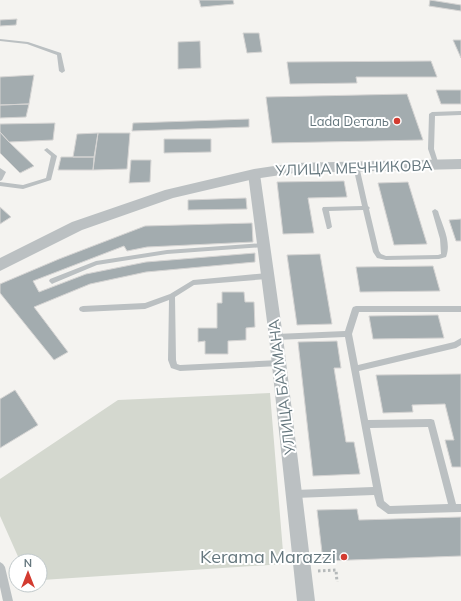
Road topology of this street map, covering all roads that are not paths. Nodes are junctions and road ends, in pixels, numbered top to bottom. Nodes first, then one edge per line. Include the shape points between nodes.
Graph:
1 (0, 40) edge
2 (62, 71) dead end
3 (461, 112) edge
4 (47, 150) dead end
5 (461, 164) edge
6 (436, 165) junction
7 (356, 166) junction
8 (0, 170) edge
9 (254, 174) junction
10 (0, 179) edge
11 (0, 184) edge
12 (367, 208) junction
13 (435, 211) dead end
14 (329, 227) dead end
15 (264, 245) junction
16 (0, 265) edge
17 (267, 276) junction
18 (52, 281) dead end
19 (172, 296) junction
20 (83, 309) dead end
21 (461, 309) edge
22 (348, 334) junction
23 (276, 337) junction
24 (461, 341) edge
25 (279, 363) junction
26 (356, 369) junction
27 (366, 424) junction
28 (378, 491) junction
29 (294, 494) junction
30 (457, 508) edge
31 (0, 567) edge
32 (8, 601) edge
33 (306, 601) edge

1 - 2 lane via 28,43 59,54
3 - 6 lane via 432,114 431,149
4 - 11 lane via 54,156 49,179 23,187
5 - 6 street, УЛИЦА МЕЧНИКОВА
6 - 7 street, УЛИЦА МЕЧНИКОВА
7 - 9 street, УЛИЦА МЕЧНИКОВА via 294,168
7 - 12 lane
8 - 10 lane via 3,172
9 - 15 street, УЛИЦА БАУМАНА
9 - 16 street, УЛИЦА МЕЧНИКОВА via 170,194 77,226
12 - 13 lane via 376,252 378,256 386,258 444,255 446,250
12 - 14 lane via 325,209
15 - 17 street, УЛИЦА БАУМАНА
15 - 18 lane via 167,252 96,263
17 - 19 lane via 193,283
17 - 23 street, УЛИЦА БАУМАНА
19 - 20 lane via 145,306
19 - 25 lane via 174,366 180,368
21 - 22 lane via 356,309
22 - 23 lane
22 - 26 lane
23 - 25 street, УЛИЦА БАУМАНА
24 - 26 lane via 456,345
25 - 29 street, УЛИЦА БАУМАНА
26 - 27 lane
27 - 28 lane
27 - 30 lane via 431,423
28 - 29 lane
28 - 30 lane via 380,503 388,510
29 - 33 street, УЛИЦА БАУМАНА
31 - 32 lane

